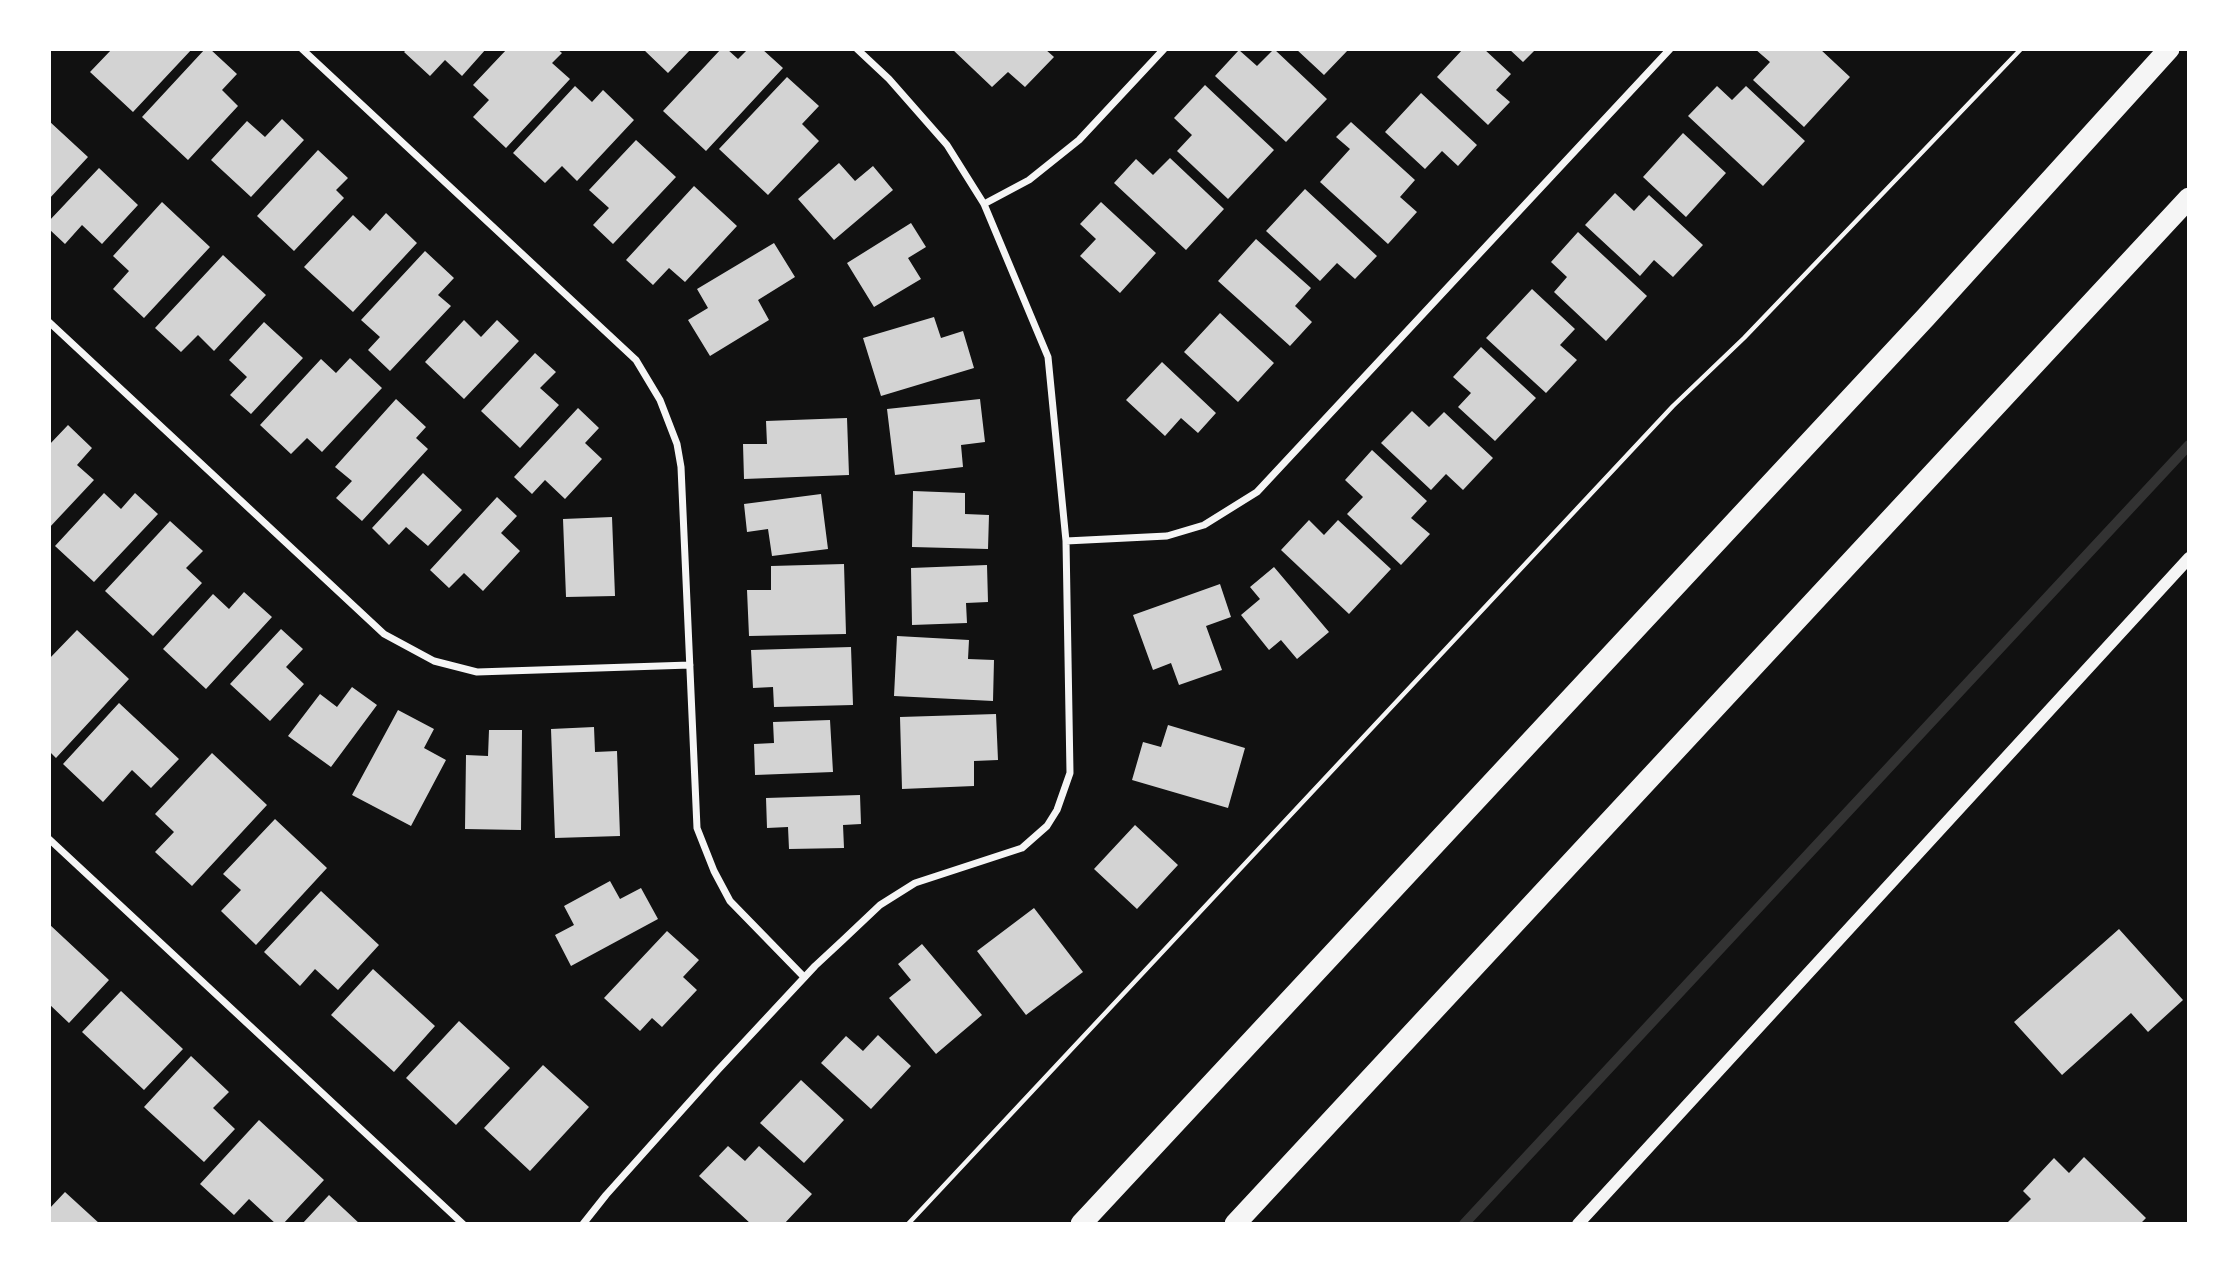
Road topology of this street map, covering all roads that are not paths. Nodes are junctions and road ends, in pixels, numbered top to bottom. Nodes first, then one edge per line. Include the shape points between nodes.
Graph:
1 (302, 49) edge
2 (857, 49) edge
3 (1164, 49) edge
4 (1670, 49) edge
5 (2166, 52) edge
6 (2189, 198) edge
7 (984, 204) junction
8 (2189, 206) edge
9 (2079, 315) junction
10 (49, 321) edge
11 (1066, 541) junction
12 (2189, 558) edge
13 (690, 665) junction
14 (49, 839) edge
15 (804, 977) junction
16 (463, 1224) edge
17 (583, 1224) edge
18 (1081, 1224) edge
19 (1235, 1224) edge
20 (1578, 1224) edge

1 - 13 street via 636,360 660,400 677,444
2 - 7 street via 947,145
3 - 7 street via 1079,140 1029,180
4 - 11 street via 1256,492 1204,526 1167,536
5 - 18 highway via 1899,346
6 - 9 highway
7 - 11 street via 1048,357
8 - 9 highway
9 - 19 highway
10 - 13 street via 384,634 434,662 477,672
11 - 15 street via 1070,773 1057,810 1022,848 915,883 880,905
12 - 20 street
13 - 15 street via 697,828 730,901
14 - 16 street
15 - 17 street

